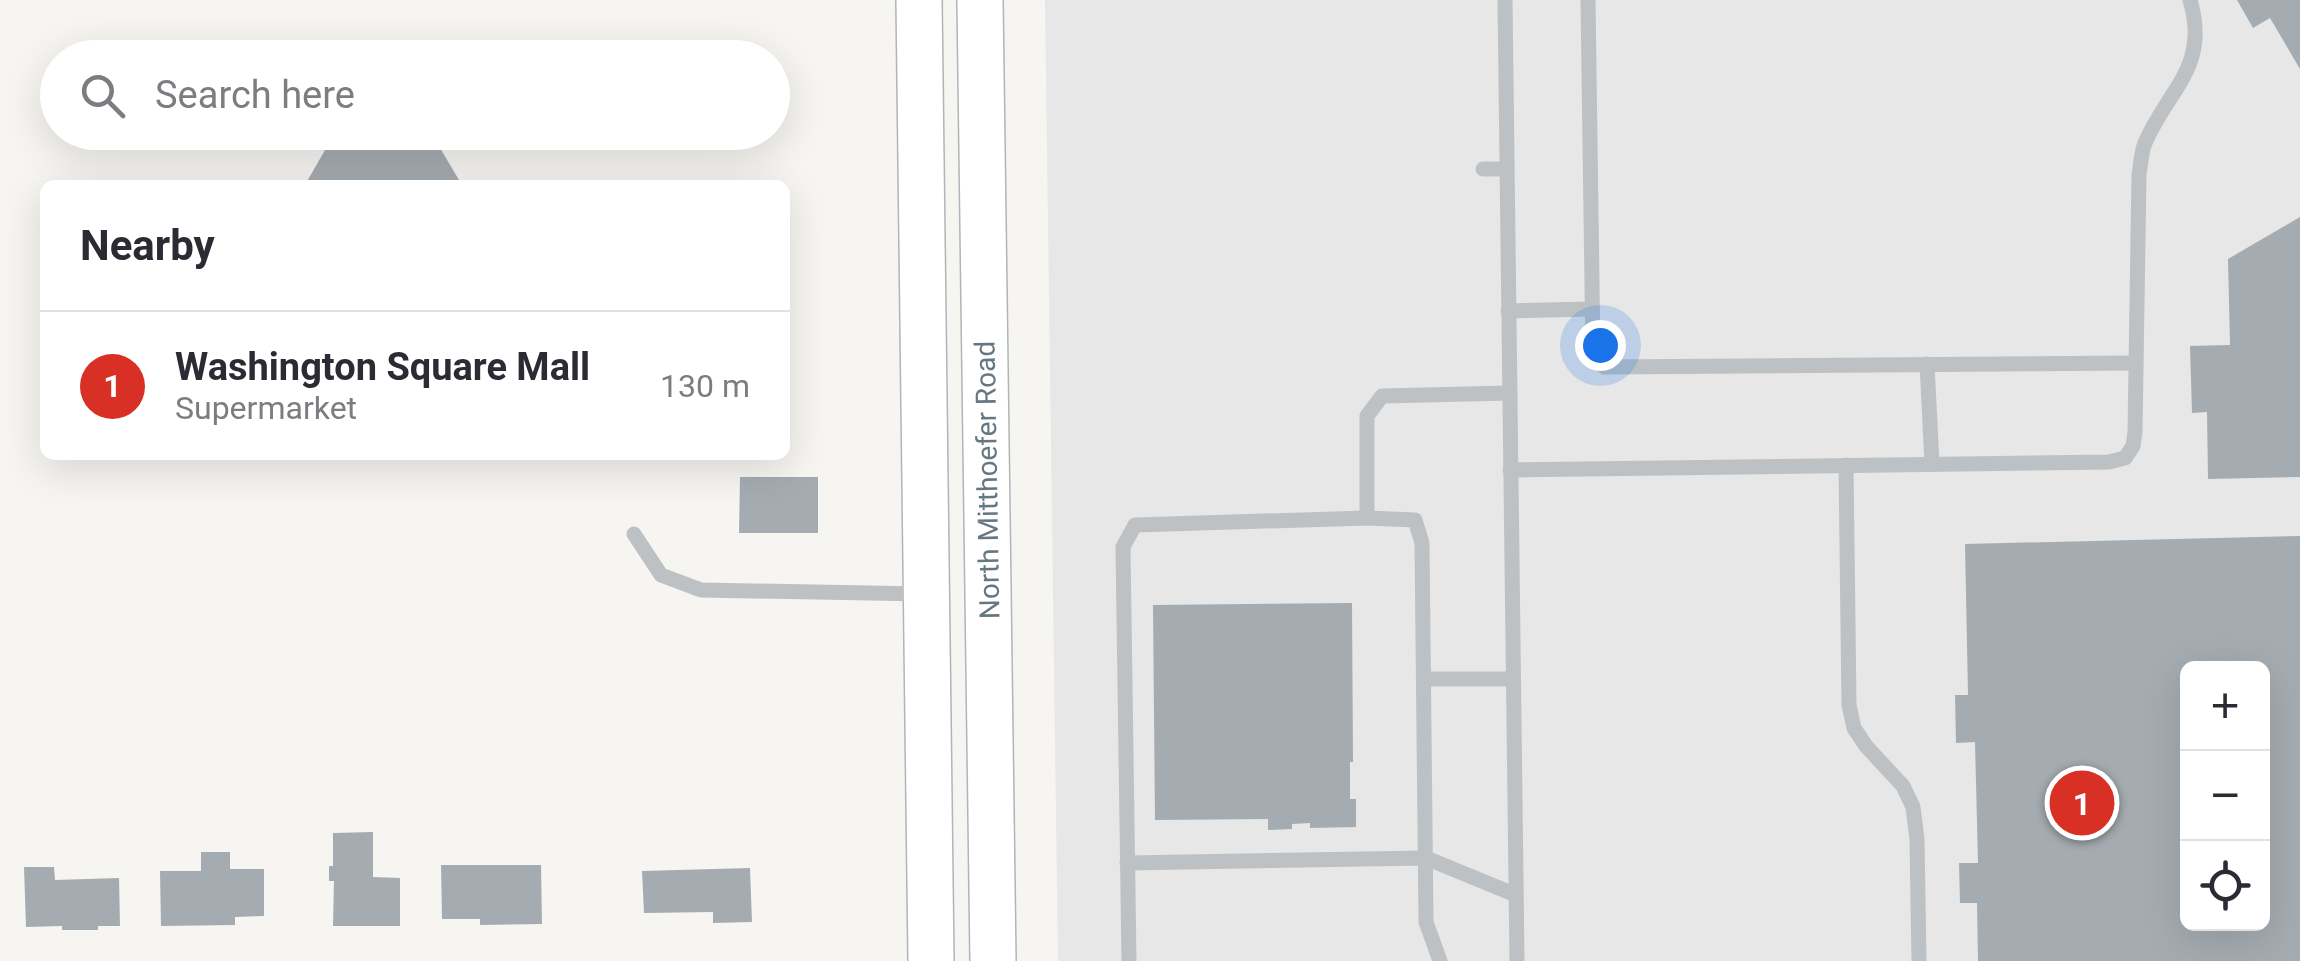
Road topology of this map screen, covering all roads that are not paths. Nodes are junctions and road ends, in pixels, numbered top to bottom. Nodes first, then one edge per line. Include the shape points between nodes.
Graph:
1 (919, 0) edge
2 (980, 0) edge
3 (1505, 0) edge
4 (1588, 0) edge
5 (2190, 0) edge
6 (1483, 169) dead end
7 (1506, 169) junction
8 (1592, 309) junction
9 (1508, 312) junction
10 (2136, 363) junction
11 (1928, 364) junction
12 (1510, 393) junction
13 (1932, 464) junction
14 (1846, 465) junction
15 (1510, 470) junction
16 (1366, 518) junction
17 (634, 534) dead end
18 (927, 594) junction
19 (1514, 678) junction
20 (1424, 679) junction
21 (1426, 858) junction
22 (1127, 863) junction
23 (1516, 896) junction
24 (931, 961) edge
25 (994, 961) edge
26 (1128, 961) edge
27 (1440, 961) edge
28 (1517, 961) edge
29 (1918, 961) edge

1 - 18 main road
2 - 25 main road, North Mitthoefer Road
3 - 7 lane
4 - 8 lane
5 - 10 lane via 2196,20 2189,68 2144,145 2139,174
6 - 7 lane
7 - 9 lane
8 - 9 lane
8 - 11 lane via 1593,356 1604,367
9 - 12 lane
10 - 11 lane
10 - 13 lane via 2135,432 2125,458
11 - 13 lane
12 - 15 lane
12 - 16 lane via 1382,396 1366,416
13 - 14 lane
14 - 15 lane
14 - 29 lane via 1850,704 1854,728 1914,807
15 - 19 lane
16 - 20 lane via 1415,520 1422,543
16 - 22 lane via 1135,526 1124,548
17 - 18 lane via 660,575 701,590
18 - 24 main road
19 - 20 lane
19 - 23 lane
20 - 21 lane
21 - 22 lane
21 - 23 lane
21 - 27 lane via 1426,922
22 - 26 lane
23 - 28 lane

